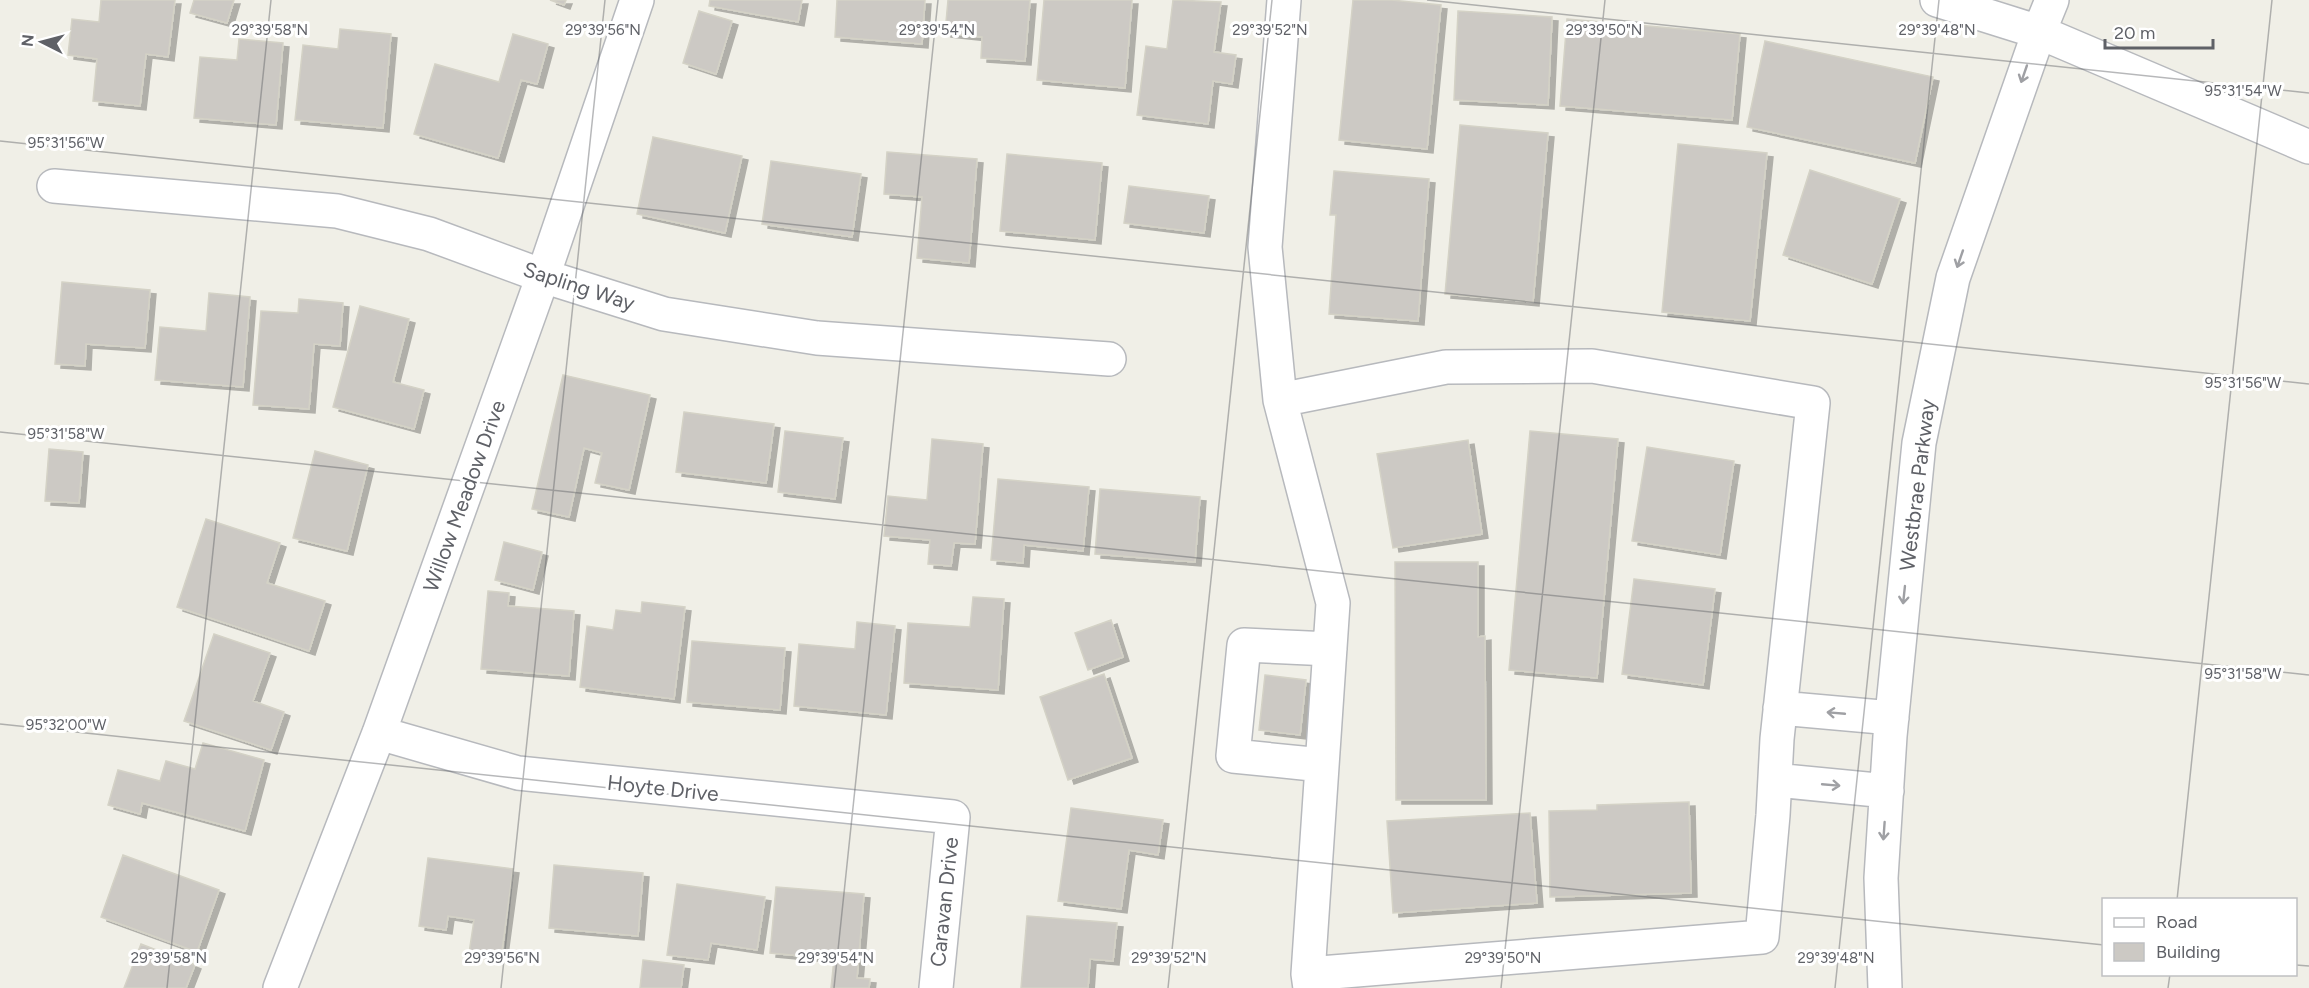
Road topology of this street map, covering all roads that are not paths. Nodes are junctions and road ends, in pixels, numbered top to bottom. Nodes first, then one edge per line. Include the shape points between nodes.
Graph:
1 (637, 0) edge
2 (1284, 0) edge
3 (1938, 0) edge
4 (2052, 0) edge
5 (2039, 32) junction
6 (2309, 147) edge
7 (54, 186) dead end
8 (543, 276) junction
9 (1109, 359) dead end
10 (1280, 400) junction
11 (1330, 649) junction
12 (1780, 708) junction
13 (1892, 718) junction
14 (379, 733) junction
15 (1322, 765) junction
16 (1775, 780) junction
17 (1887, 791) junction
18 (953, 817) joint
19 (1309, 981) edge
20 (280, 988) edge
21 (936, 988) edge
22 (1885, 988) edge

1 - 8 street, Willow Meadow Drive
2 - 10 street via 1265,247
3 - 5 street
4 - 5 street, Westbrae Parkway
5 - 6 street
5 -> 13 street, Westbrae Parkway via 1953,278 1937,350 1919,443
7 - 8 street, Sapling Way via 337,211 429,234
8 - 9 street, Sapling Way via 664,314 817,338
8 - 14 street, Willow Meadow Drive
10 - 11 street via 1334,603
10 - 12 street via 1446,367 1592,366 1813,404
11 - 15 street
11 - 15 street via 1244,645 1233,756
13 -> 12 street
12 - 16 street
13 - 17 street, Westbrae Parkway
14 - 18 street, Hoyte Drive via 518,773
14 - 20 street, Willow Meadow Drive
15 - 19 street
16 -> 17 street
16 - 19 street via 1762,938
17 -> 22 street, Westbrae Parkway via 1881,878
18 - 21 street, Caravan Drive

